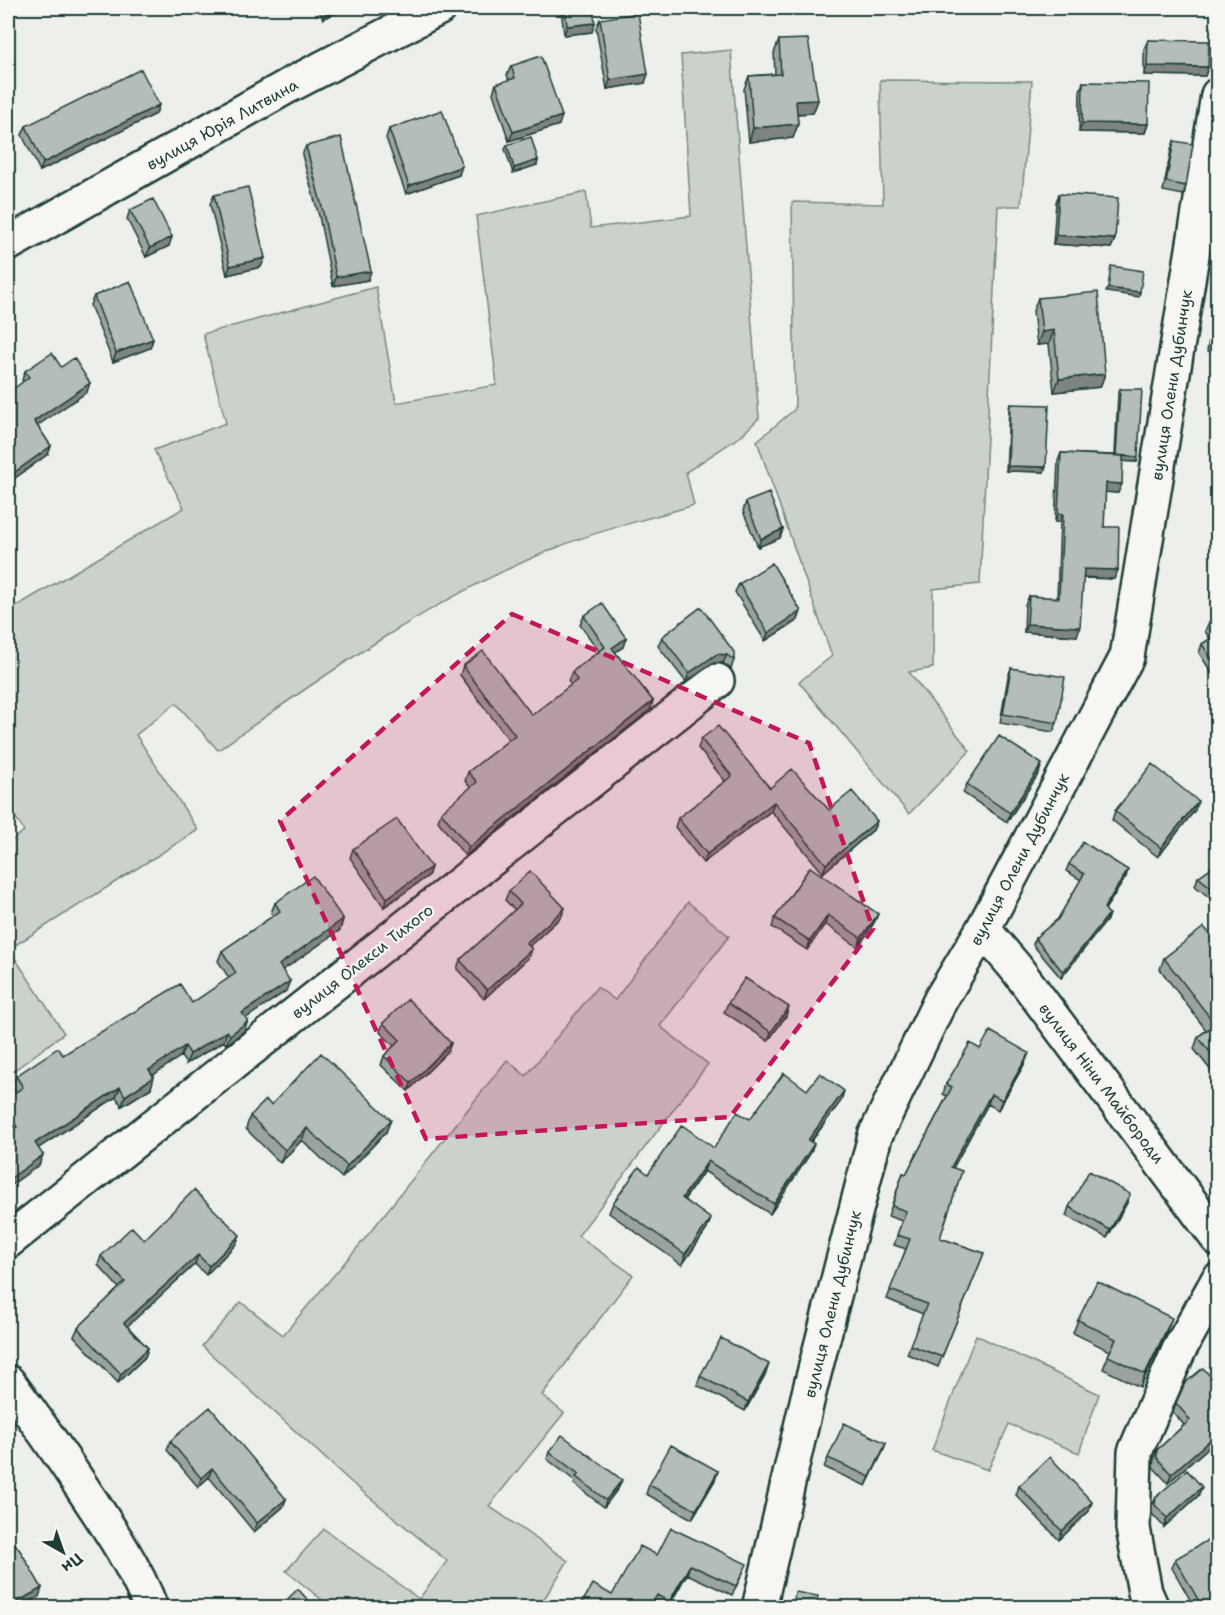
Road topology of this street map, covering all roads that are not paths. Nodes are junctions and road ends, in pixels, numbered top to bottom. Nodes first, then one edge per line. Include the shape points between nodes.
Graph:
1 (439, 8) edge
2 (1218, 95) edge
3 (8, 244) edge
4 (717, 681) dead end
5 (982, 929) junction
6 (1218, 1239) edge
7 (8, 1241) edge
8 (1218, 1280) edge
9 (8, 1382) edge
10 (151, 1608) edge
11 (759, 1608) edge
12 (1152, 1608) edge

1 - 3 street, вулиця Юрія Литвина via 288,86
2 - 5 street, вулиця Олени Дубинчук via 1127,657
4 - 7 street, вулиця Олекси Тихого
5 - 6 street, вулиця Ніни Майбороди via 1016,968
5 - 11 street, вулиця Олени Дубинчук via 941,999 875,1136
8 - 12 street via 1179,1350 1134,1452 1133,1528 1145,1592
9 - 10 street via 107,1525

